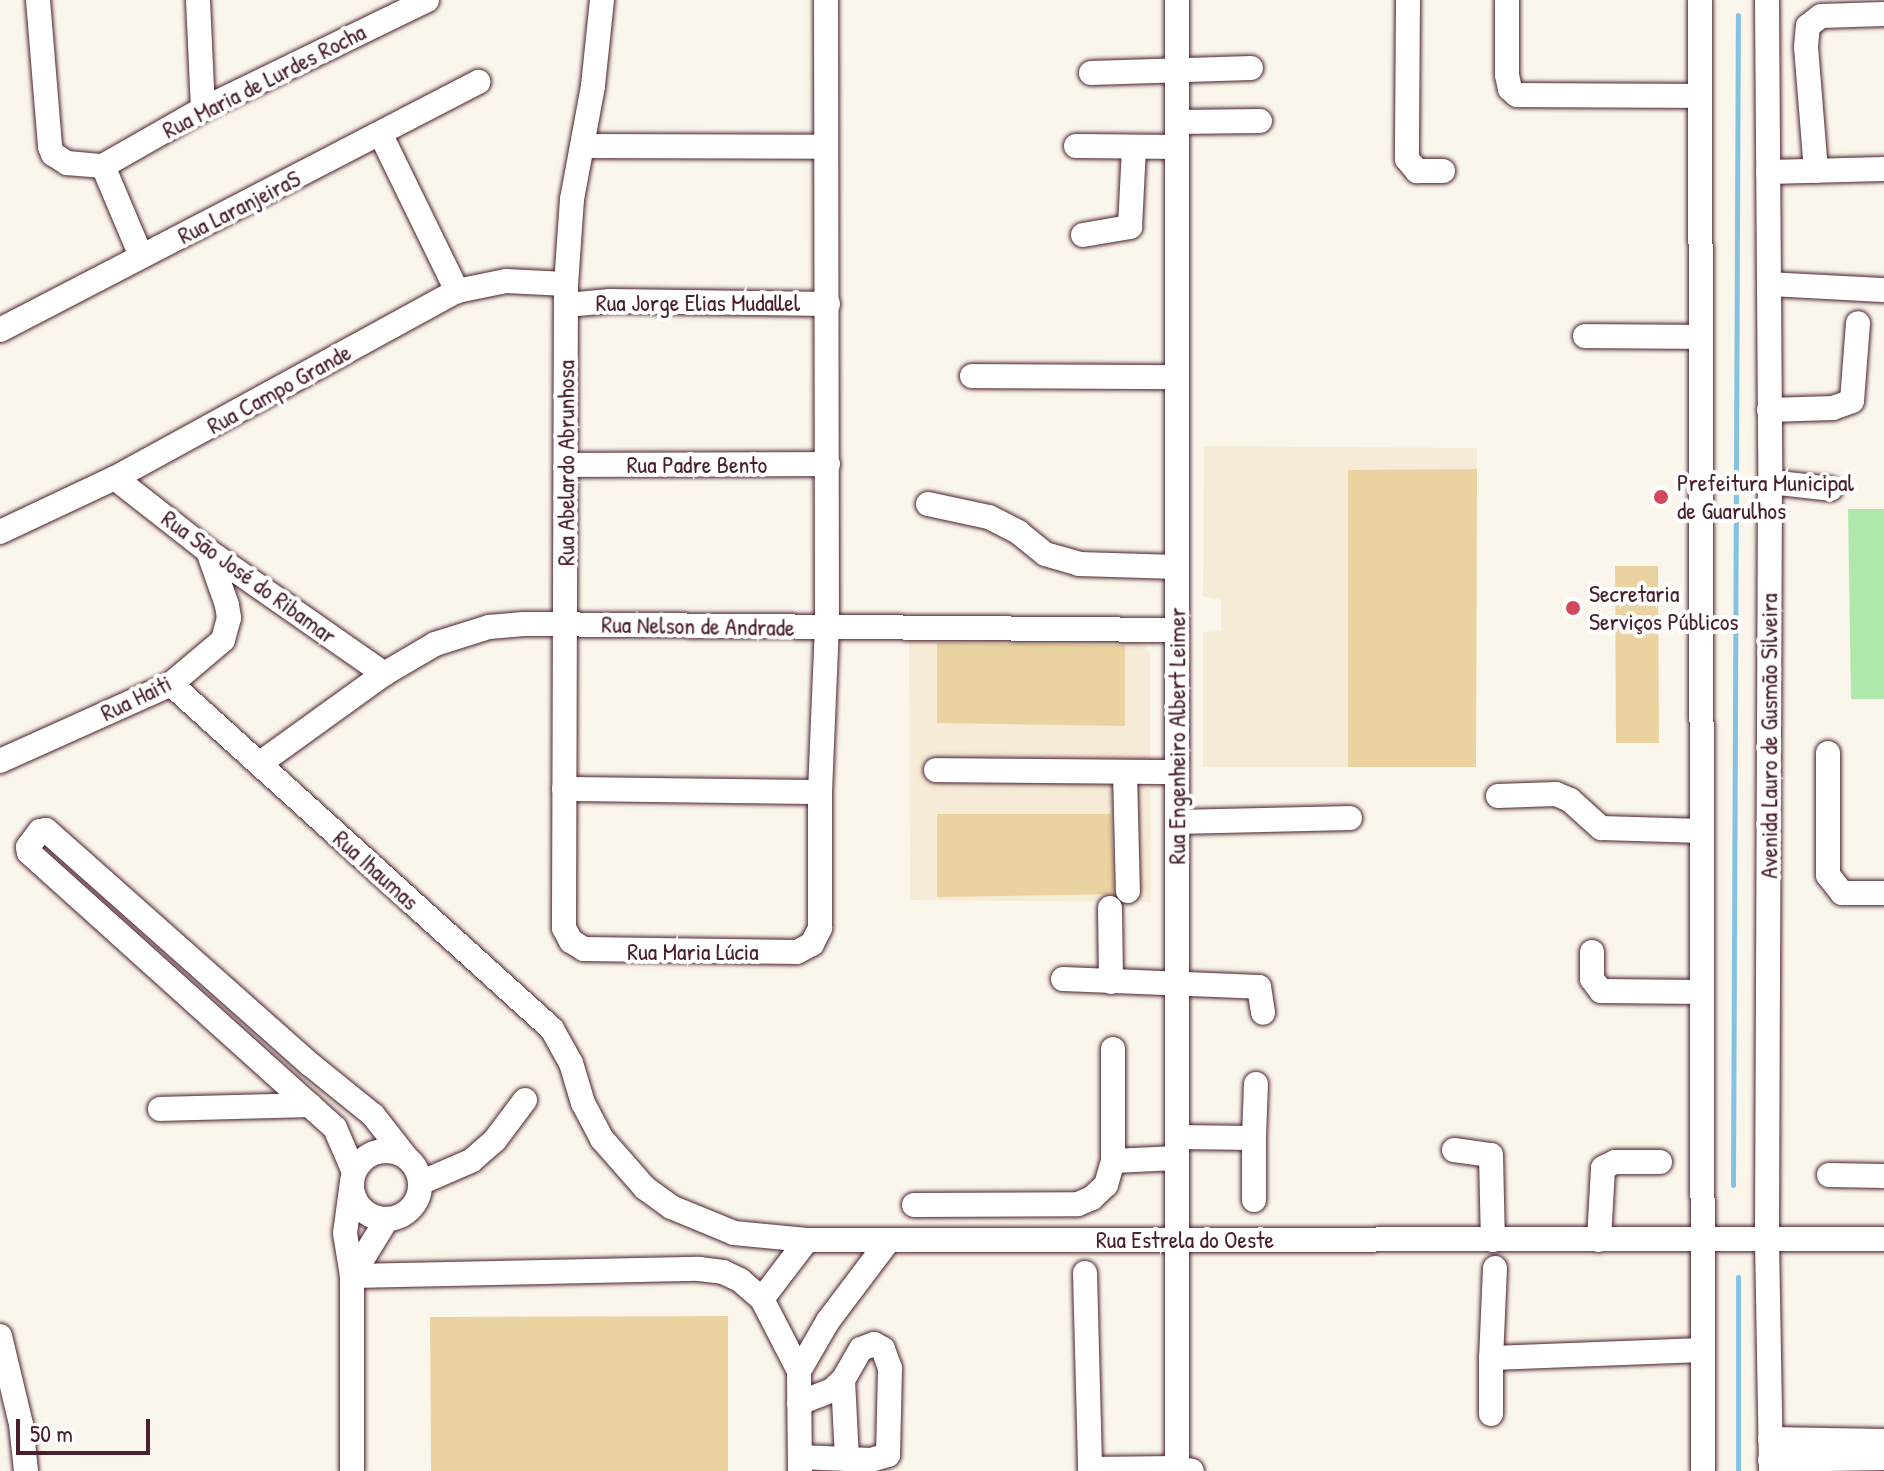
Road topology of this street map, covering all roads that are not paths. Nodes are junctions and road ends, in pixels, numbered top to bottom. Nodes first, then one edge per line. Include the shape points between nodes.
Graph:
1 (38, 0) edge
2 (198, 0) edge
3 (427, 0) edge
4 (602, 0) edge
5 (826, 0) edge
6 (1177, 0) edge
7 (1408, 0) edge
8 (1507, 0) edge
9 (1700, 0) edge
10 (1767, 0) edge
11 (403, 5) edge
12 (1884, 14) edge
13 (1251, 68) dead end
14 (1177, 72) junction
15 (1091, 73) dead end
16 (478, 82) dead end
17 (1700, 96) junction
18 (203, 109) junction
19 (1260, 121) dead end
20 (1177, 122) junction
21 (381, 135) junction
22 (582, 146) junction
23 (1076, 146) dead end
24 (826, 147) junction
25 (1134, 147) junction
26 (1177, 147) junction
27 (103, 166) junction
28 (1884, 169) edge
29 (1443, 171) dead end
30 (1816, 171) junction
31 (1768, 172) junction
32 (1133, 189) junction
33 (1177, 189) junction
34 (1083, 235) dead end
35 (141, 256) junction
36 (1769, 284) junction
37 (1884, 290) edge
38 (457, 291) junction
39 (566, 294) junction
40 (828, 304) junction
41 (1858, 323) dead end
42 (0, 330) edge
43 (1585, 336) dead end
44 (1700, 337) junction
45 (972, 376) dead end
46 (1177, 377) junction
47 (1769, 410) junction
48 (828, 464) junction
49 (567, 465) junction
50 (115, 478) junction
51 (1770, 482) junction
52 (1831, 489) dead end
53 (928, 504) dead end
54 (0, 532) edge
55 (208, 551) junction
56 (1177, 567) junction
57 (565, 624) junction
58 (827, 627) junction
59 (1177, 630) junction
60 (384, 674) junction
61 (171, 684) junction
62 (1828, 753) dead end
63 (0, 761) edge
64 (259, 764) junction
65 (936, 770) dead end
66 (1125, 772) junction
67 (1177, 772) junction
68 (564, 789) junction
69 (820, 792) junction
70 (1498, 796) dead end
71 (1350, 818) dead end
72 (1177, 822) junction
73 (1702, 831) junction
74 (1128, 891) dead end
75 (1884, 893) edge
76 (1110, 908) dead end
77 (564, 928) joint
78 (1592, 952) dead end
79 (1063, 979) dead end
80 (1111, 982) junction
81 (1177, 984) junction
82 (1702, 992) junction
83 (1263, 1013) dead end
84 (1113, 1049) dead end
85 (571, 1063) joint
86 (1256, 1084) dead end
87 (525, 1100) dead end
88 (310, 1105) junction
89 (160, 1109) dead end
90 (1254, 1138) junction
91 (1177, 1148) junction
92 (1454, 1150) dead end
93 (405, 1156) junction
94 (1113, 1161) junction
95 (1660, 1162) dead end
96 (1829, 1175) dead end
97 (1884, 1176) edge
98 (353, 1177) junction
99 (420, 1183) junction
100 (1254, 1200) dead end
101 (914, 1205) dead end
102 (387, 1219) junction
103 (1884, 1239) edge
104 (807, 1240) junction
105 (889, 1240) junction
106 (1177, 1240) junction
107 (1493, 1240) junction
108 (1599, 1240) junction
109 (1767, 1240) junction
110 (1704, 1241) junction
111 (1495, 1268) dead end
112 (1085, 1273) dead end
113 (352, 1276) junction
114 (762, 1299) junction
115 (0, 1336) edge
116 (1703, 1350) junction
117 (1491, 1358) junction
118 (799, 1371) junction
119 (5, 1376) edge
120 (843, 1380) junction
121 (799, 1403) junction
122 (1491, 1414) dead end
123 (1884, 1441) edge
124 (1770, 1457) edge
125 (1884, 1458) edge
126 (847, 1459) junction
127 (800, 1464) edge
128 (1090, 1470) edge
129 (1182, 1470) edge
130 (26, 1471) edge
131 (352, 1471) edge
132 (1703, 1471) edge

1 - 27 street via 50,147 67,163
2 - 18 street
3 - 11 street, Rua Maria de Lurdes Rocha
4 - 22 street, Rua Abelardo Abrunhosa
5 - 24 street
6 - 14 street, Rua Engenheiro Albert Leimer
7 - 29 street via 1407,159 1417,171
8 - 17 street via 1507,75 1517,95
9 - 17 street
10 - 31 street, Avenida Lauro de Gusmão Silveira
11 - 18 street, Rua Maria de Lurdes Rocha
12 - 30 street via 1821,16 1808,26
13 - 14 street
14 - 15 street
14 - 20 street, Rua Engenheiro Albert Leimer
16 - 21 street, Rua LaranjeiraS
17 - 44 street
18 - 27 street, Rua Maria de Lurdes Rocha
19 - 20 street
20 - 26 street, Rua Engenheiro Albert Leimer
21 - 35 street, Rua LaranjeiraS
21 - 38 street
22 - 24 street
22 - 39 street, Rua Abelardo Abrunhosa via 572,199
23 - 25 street
24 - 40 street
25 - 26 street
25 - 32 street
26 - 33 street, Rua Engenheiro Albert Leimer
27 - 35 street
28 - 30 street
30 - 31 street
31 - 36 street, Avenida Lauro de Gusmão Silveira
32 - 33 street
32 - 34 street via 1130,227
33 - 46 street, Rua Engenheiro Albert Leimer
35 - 42 street, Rua LaranjeiraS
36 - 37 street
36 - 47 street, Avenida Lauro de Gusmão Silveira
38 - 39 street, Rua Campo Grande via 506,281
38 - 50 street, Rua Campo Grande
39 - 40 street, Rua Jorge Elias Mudallel via 610,301
39 - 49 street, Rua Abelardo Abrunhosa
40 - 48 street
41 - 47 street via 1852,401 1833,408
43 - 44 street
44 - 73 street
45 - 46 street
46 - 56 street, Rua Engenheiro Albert Leimer
47 - 51 street, Avenida Lauro de Gusmão Silveira
48 - 49 street, Rua Padre Bento
48 - 58 street
49 - 57 street, Rua Abelardo Abrunhosa
50 - 54 street, Rua Campo Grande
50 - 55 street, Rua São José do Ribamar
51 - 52 street
51 - 109 street, Avenida Lauro de Gusmão Silveira
53 - 56 street via 989,517 1045,554 1079,564
55 - 60 street, Rua São José do Ribamar
55 - 61 street, Rua Haiti via 227,605 227,627 223,640
56 - 59 street, Rua Engenheiro Albert Leimer
57 - 58 street, Rua Nelson de Andrade
57 - 60 street, Rua Nelson de Andrade via 473,630 435,644
57 - 68 street, Rua Abelardo Abrunhosa
58 - 59 street, Rua Nelson de Andrade
58 - 69 street
59 - 67 street, Rua Engenheiro Albert Leimer
60 - 64 street, Rua Nelson de Andrade
61 - 63 street, Rua Haiti
61 - 64 street, Rua Ihaumas
62 - 75 street via 1828,875 1842,893
64 - 85 street, Rua Ihaumas via 543,1020
65 - 66 street
66 - 67 street
66 - 74 street
67 - 72 street, Rua Engenheiro Albert Leimer
68 - 69 street
68 - 77 street, Rua Abelardo Abrunhosa
69 - 77 street, Rua Maria Lúcia via 820,928 812,944 797,952 584,949
70 - 73 street via 1556,794 1601,828
71 - 72 street
72 - 81 street, Rua Engenheiro Albert Leimer
73 - 82 street
76 - 80 street
78 - 82 street via 1592,979 1601,991
79 - 80 street
80 - 81 street
81 - 83 street via 1259,987
81 - 91 street, Rua Engenheiro Albert Leimer
82 - 110 street
84 - 94 street
85 - 104 street, Rua Estrela do Oeste via 602,1139 645,1188 671,1207 734,1233
86 - 90 street
87 - 99 street via 495,1140 471,1161
88 - 89 street
88 - 93 street via 29,852 40,831 46,830 373,1115
88 - 98 street via 335,1128
90 - 91 street
90 - 100 street
91 - 94 street
91 - 106 street, Rua Engenheiro Albert Leimer
92 - 107 street via 1491,1155
93 - 98 street via 385,1151 366,1157
93 - 99 street
94 - 101 street via 1106,1185 1078,1204
95 - 108 street via 1615,1162 1603,1168
96 - 97 street
98 - 102 street via 355,1201 369,1215
98 - 113 street via 345,1233
99 - 102 street via 411,1208
102 - 113 street
103 - 109 street, Rua Estrela do Oeste
104 - 105 street, Rua Estrela do Oeste
104 - 114 street
105 - 106 street, Rua Estrela do Oeste
105 - 118 street via 828,1321
106 - 107 street, Rua Estrela do Oeste
106 - 129 street, Rua Engenheiro Albert Leimer
107 - 108 street, Rua Estrela do Oeste
108 - 110 street, Rua Estrela do Oeste
109 - 110 street, Rua Estrela do Oeste
109 - 124 street, Avenida Lauro de Gusmão Silveira
110 - 116 street
111 - 117 street
112 - 128 street
113 - 114 street via 699,1269 740,1280
113 - 131 street
114 - 118 street
115 - 119 street
116 - 117 street
116 - 132 street
117 - 122 street
118 - 121 street
119 - 130 street
120 - 121 street via 831,1391
120 - 126 street
120 - 126 street via 861,1349 874,1344 883,1349 890,1368 888,1455
121 - 127 street
123 - 124 street
124 - 125 street
126 - 127 street
128 - 129 street

